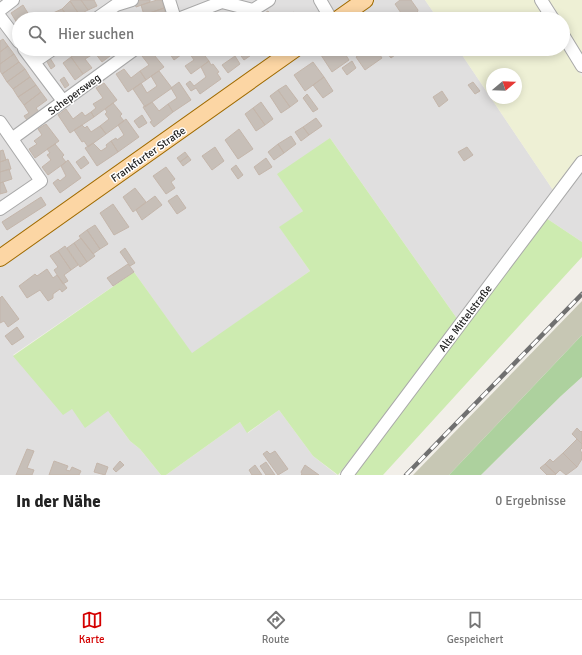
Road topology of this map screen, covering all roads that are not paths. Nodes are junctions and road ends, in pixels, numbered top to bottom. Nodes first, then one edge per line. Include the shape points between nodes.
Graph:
1 (13, 0) edge
2 (132, 0) edge
3 (169, 0) edge
4 (269, 0) edge
5 (320, 0) edge
6 (365, 0) edge
7 (541, 0) edge
8 (0, 10) edge
9 (106, 12) edge
10 (174, 12) edge
11 (196, 12) edge
12 (328, 12) edge
13 (348, 12) edge
14 (549, 12) edge
15 (0, 17) edge
16 (12, 33) edge
17 (570, 47) edge
18 (29, 56) edge
19 (43, 56) edge
20 (126, 56) edge
21 (285, 56) edge
22 (34, 62) junction
23 (582, 66) edge
24 (63, 102) junction
25 (0, 122) edge
26 (13, 138) junction
27 (582, 162) edge
28 (0, 209) edge
29 (0, 258) edge
30 (347, 475) edge

1 - 8 street
2 - 9 street via 116,5
3 - 10 street
4 - 11 street via 253,10 222,2
5 - 12 street
6 - 13 main road
7 - 14 street
15 - 16 street
17 - 23 street
18 - 22 street
19 - 22 street
20 - 24 street, Schepersweg
21 - 29 main road, Frankfurter Straße
22 - 24 street
24 - 26 street, Schepersweg
25 - 26 street
26 - 28 street via 41,181
27 - 30 street, Alte Mittelstraße

